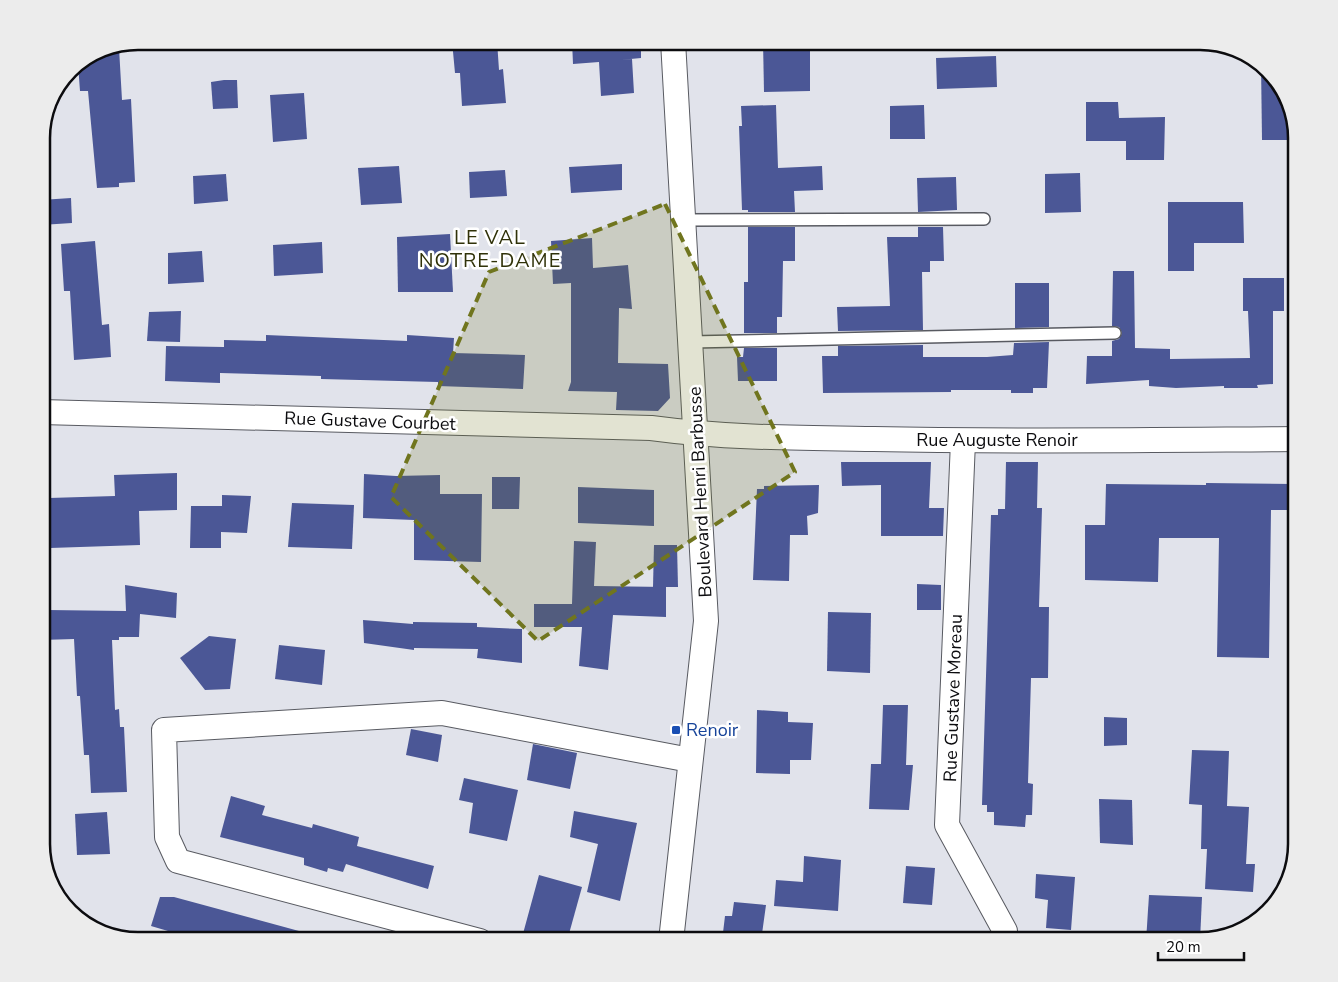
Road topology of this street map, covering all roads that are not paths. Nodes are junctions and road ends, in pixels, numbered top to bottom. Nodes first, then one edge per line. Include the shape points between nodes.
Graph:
1 (673, 50) edge
2 (984, 219) dead end
3 (684, 220) junction
4 (1115, 333) dead end
5 (691, 342) junction
6 (50, 409) edge
7 (697, 434) junction
8 (1288, 439) edge
9 (963, 441) junction
10 (690, 760) junction
11 (446, 932) edge
12 (672, 932) edge
13 (1005, 932) edge

1 - 3 street, Boulevard Henri Barbusse
2 - 3 lane
3 - 5 street, Boulevard Henri Barbusse
4 - 5 lane
5 - 7 street, Boulevard Henri Barbusse
6 - 7 street, Rue Gustave Courbet via 651,428
7 - 9 street, Rue Auguste Renoir
7 - 10 street, Boulevard Henri Barbusse via 706,621
8 - 9 street, Rue Auguste Renoir
9 - 13 street, Rue Gustave Moreau via 947,825
10 - 11 street via 442,713 164,730 167,837 178,860
10 - 12 street, Boulevard Henri Barbusse

